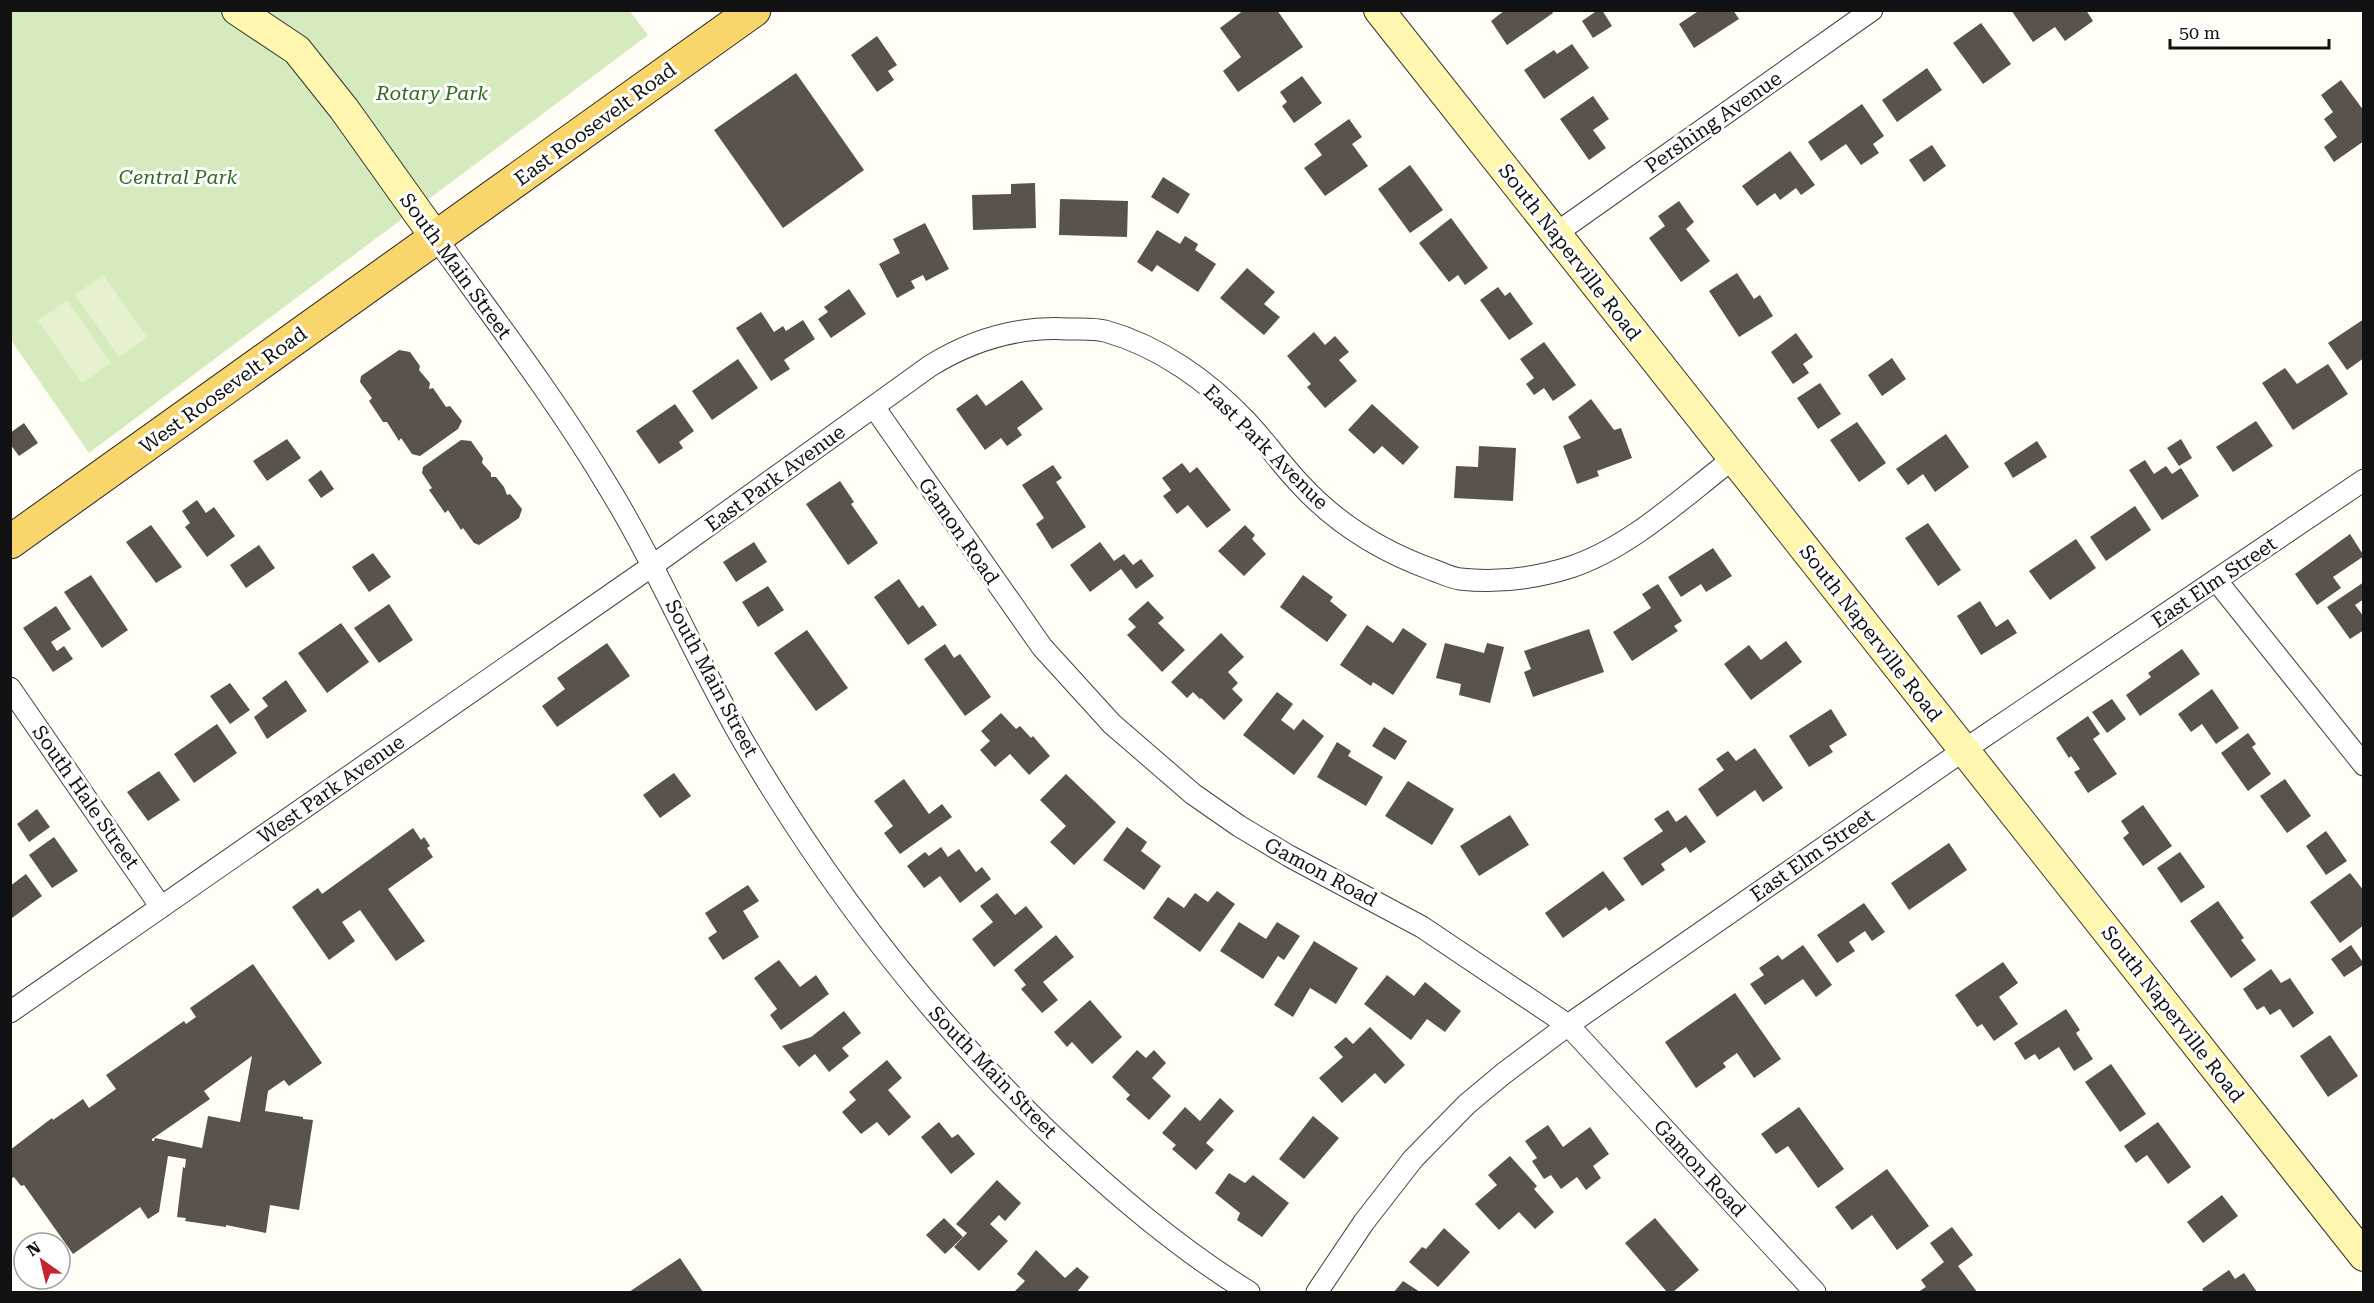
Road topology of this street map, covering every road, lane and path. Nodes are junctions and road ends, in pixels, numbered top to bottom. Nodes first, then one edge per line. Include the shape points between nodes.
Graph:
1 (237, 10) edge
2 (754, 10) edge
3 (1379, 10) edge
4 (1872, 10) edge
5 (1555, 234) junction
6 (436, 238) junction
7 (874, 407) junction
8 (1734, 458) junction
9 (2364, 480) edge
10 (10, 542) edge
11 (652, 566) junction
12 (2217, 580) junction
13 (10, 688) edge
14 (1964, 750) junction
15 (2364, 765) edge
16 (161, 907) junction
17 (10, 1012) edge
18 (1568, 1025) junction
19 (2364, 1256) edge
20 (1249, 1293) edge
21 (1317, 1293) edge
22 (1815, 1293) edge

1 - 6 main road, South Main Street via 297,50
2 - 6 main road, East Roosevelt Road
3 - 5 main road, South Naperville Road
4 - 5 street, Pershing Avenue
5 - 8 main road, South Naperville Road
6 - 10 main road, West Roosevelt Road
6 - 11 street, South Main Street via 587,452
7 - 8 street, East Park Avenue via 930,366 973,343 1029,329 1104,331 1171,360 1210,388 1245,421 1301,486 1363,537 1408,561 1459,579 1540,575 1595,557 1636,533
7 - 11 street, East Park Avenue
7 - 18 street, Gamon Road via 1042,647 1146,755 1239,826 1422,927
8 - 14 main road, South Naperville Road
9 - 12 street, East Elm Street
11 - 16 street, West Park Avenue
11 - 20 street, South Main Street via 748,750 810,849 915,989 1022,1106 1075,1156 1164,1232
12 - 14 street, East Elm Street
12 - 15 street
13 - 16 street, South Hale Street
14 - 18 street, East Elm Street
14 - 19 main road, South Naperville Road
16 - 17 street, West Park Avenue
18 - 21 street, East Elm Street via 1467,1104 1413,1159 1364,1222
18 - 22 street, Gamon Road

